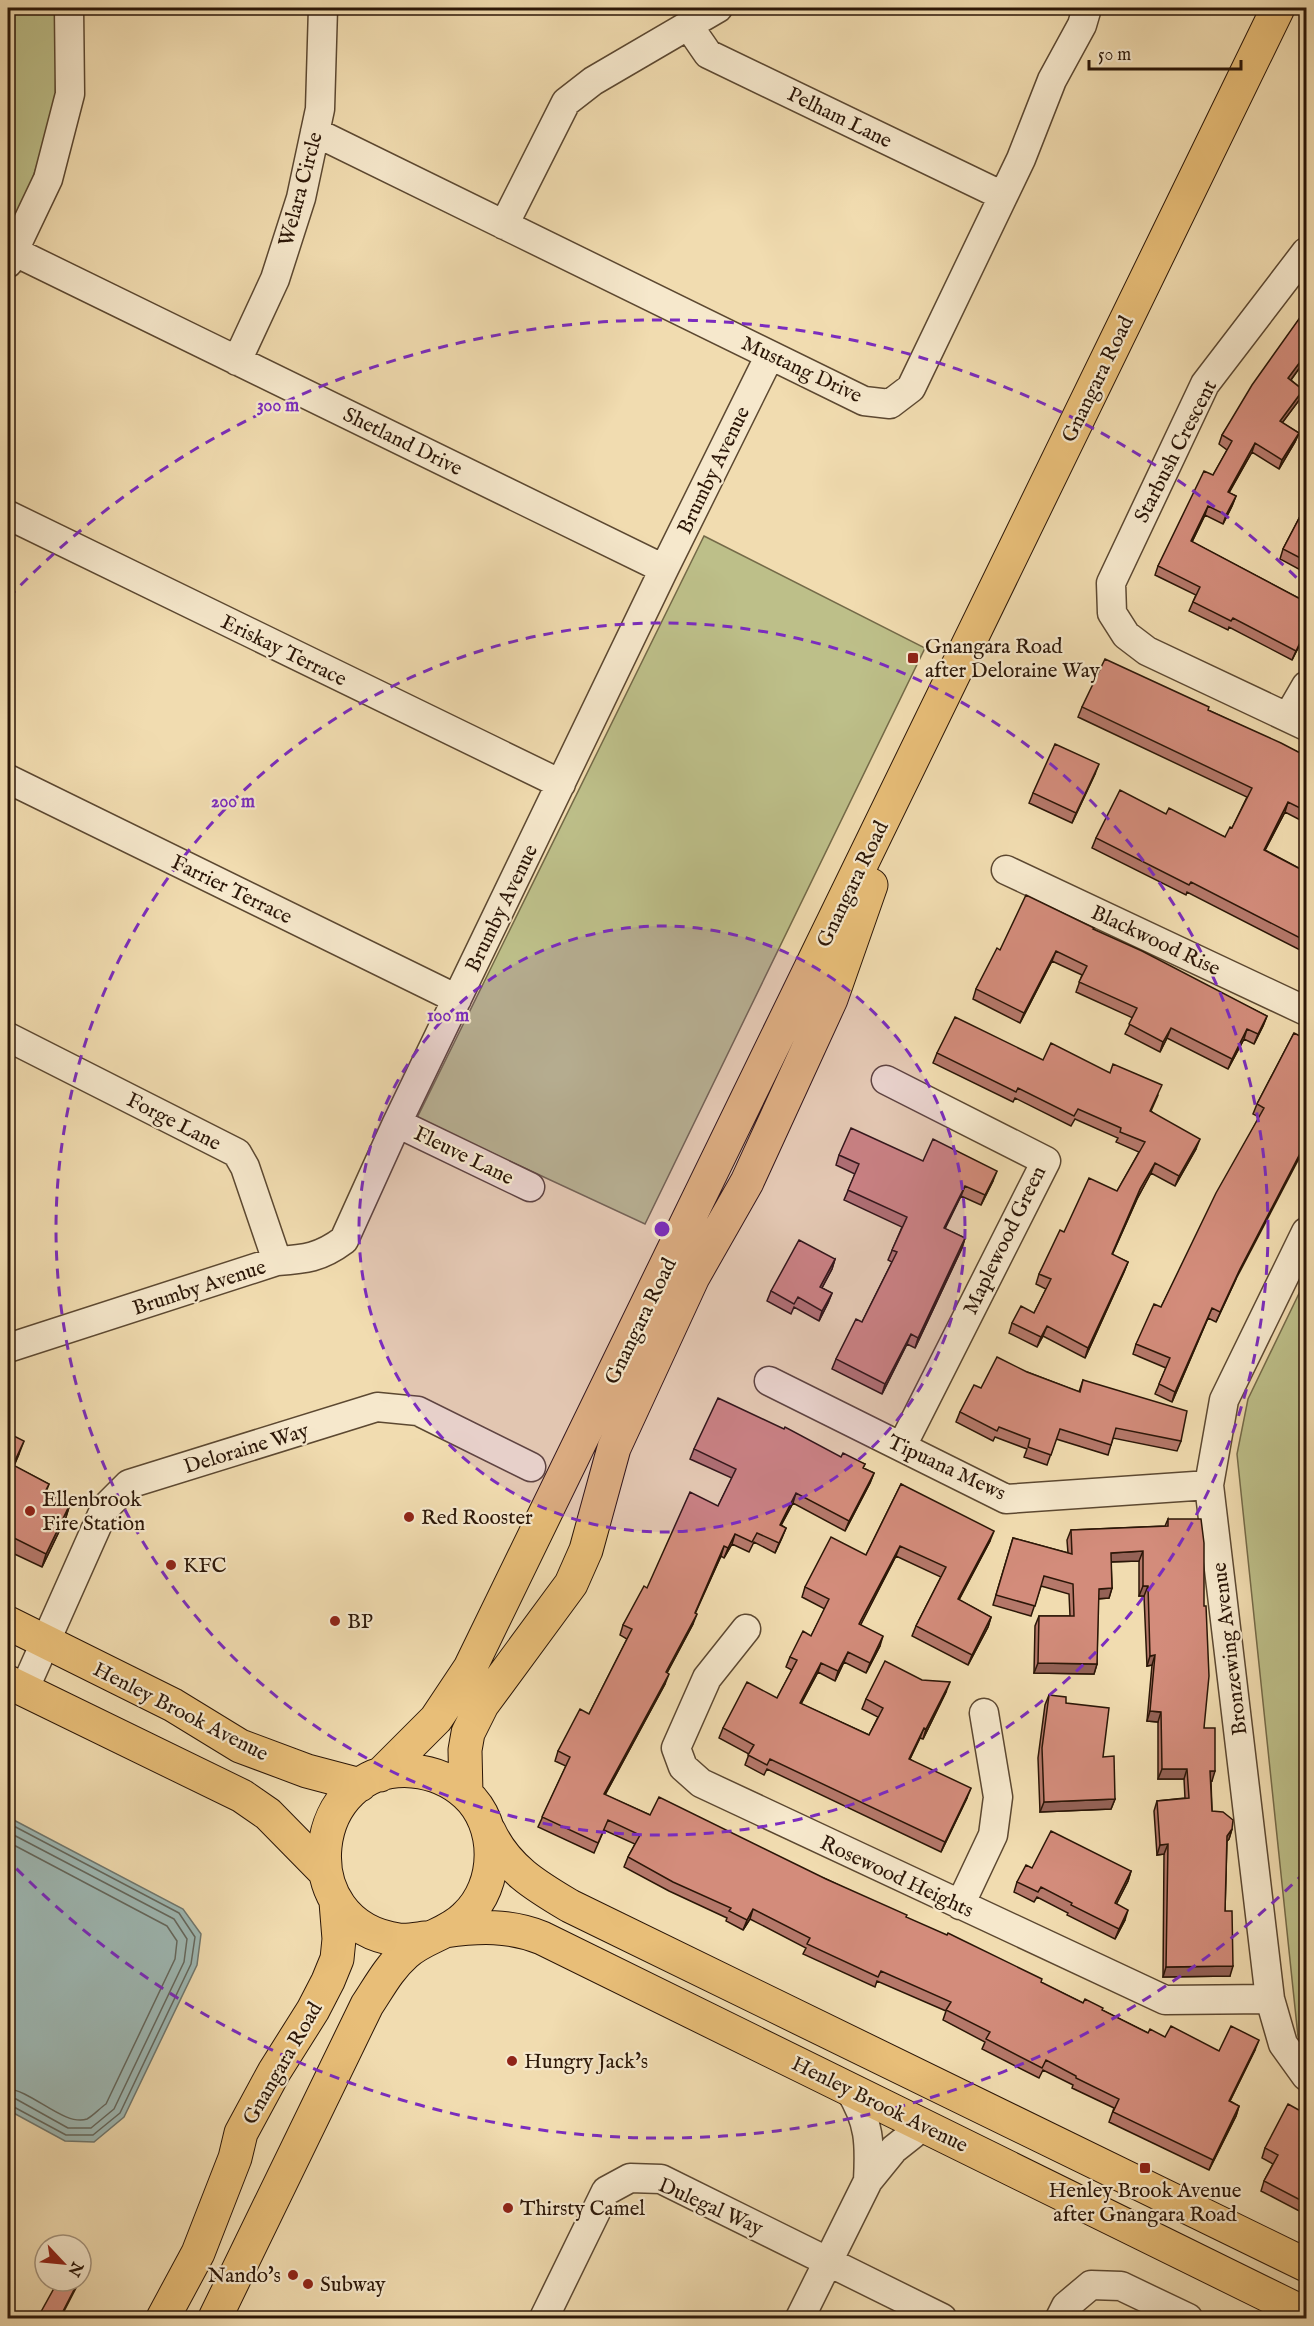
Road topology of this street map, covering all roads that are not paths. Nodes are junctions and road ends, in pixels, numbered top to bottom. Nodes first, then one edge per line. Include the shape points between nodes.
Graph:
1 (69, 8) edge
2 (322, 8) edge
3 (718, 8) edge
4 (1087, 8) edge
5 (1278, 8) edge
6 (688, 25) junction
7 (315, 132) junction
8 (1003, 196) junction
9 (504, 225) junction
10 (1306, 252) edge
11 (10, 257) edge
12 (770, 355) junction
13 (237, 361) junction
14 (8, 515) edge
15 (664, 569) junction
16 (1306, 686) edge
17 (1297, 721) edge
18 (916, 750) junction
19 (8, 779) edge
20 (561, 784) junction
21 (1006, 870) dead end
22 (457, 999) junction
23 (1306, 1011) edge
24 (8, 1036) edge
25 (886, 1080) dead end
26 (398, 1123) junction
27 (530, 1187) dead end
28 (1306, 1232) edge
29 (277, 1261) junction
30 (8, 1348) edge
31 (770, 1381) dead end
32 (902, 1446) junction
33 (531, 1467) dead end
34 (1209, 1485) junction
35 (8, 1623) edge
36 (746, 1629) dead end
37 (44, 1642) junction
38 (16, 1686) edge
39 (984, 1713) dead end
40 (370, 1780) junction
41 (475, 1806) junction
42 (324, 1871) junction
43 (336, 1902) junction
44 (960, 1905) junction
45 (435, 1935) junction
46 (1270, 1999) junction
47 (1306, 2076) edge
48 (849, 2089) junction
49 (923, 2126) junction
50 (868, 2181) junction
51 (829, 2261) junction
52 (1306, 2265) edge
53 (1306, 2314) edge
54 (163, 2319) edge
55 (216, 2319) edge
56 (544, 2319) edge
57 (800, 2319) edge
58 (942, 2319) edge
59 (1060, 2319) edge
60 (1188, 2319) edge

1 - 11 street via 70,94 48,179
2 - 7 street, Welara Circle via 320,110
3 - 6 street
4 - 8 street, Mustang Drive
5 - 18 main road, Gnangara Road
6 - 8 street, Pelham Lane via 708,54
6 - 9 street via 593,81 566,102
7 - 9 street, Mustang Drive
7 - 13 street, Welara Circle via 301,198 275,279
8 - 12 street, Mustang Drive via 911,388 890,404 864,401
9 - 12 street, Mustang Drive
10 - 17 street, Starbush Crescent via 1205,384 1111,583 1112,614 1126,635 1147,651
11 - 13 street, Shetland Drive
12 - 15 street, Brumby Avenue
13 - 15 street, Shetland Drive
14 - 20 street, Eriskay Terrace
15 - 20 street, Brumby Avenue
16 - 17 street
18 - 40 main road, Gnangara Road via 470,1668 436,1719
18 - 41 main road, Gnangara Road via 831,999 747,1182 693,1278 614,1448 586,1550 571,1584 482,1705 468,1733 465,1750
19 - 22 street, Farrier Terrace
20 - 22 street, Brumby Avenue
21 - 23 street, Blackwood Rise
22 - 26 street, Brumby Avenue
24 - 29 street, Forge Lane via 237,1153
25 - 32 street, Maplewood Green via 1046,1161
26 - 27 street, Fleuve Lane
26 - 29 street, Brumby Avenue via 344,1240 313,1258
28 - 34 street, Bronzewing Avenue via 1224,1400
29 - 30 street, Brumby Avenue
31 - 32 street, Tipuana Mews
32 - 34 street, Tipuana Mews via 1006,1499
33 - 37 street, Deloraine Way via 418,1411 377,1407 129,1484 105,1508
34 - 46 street, Bronzewing Avenue
35 - 37 main road, Henley Brook Avenue
36 - 44 street, Rosewood Heights via 707,1678 676,1748 683,1767 701,1783
37 - 38 street, Deloraine Way
37 - 40 main road, Henley Brook Avenue via 173,1706 240,1746 307,1771
38 - 42 main road via 242,1796 268,1814
39 - 44 street via 999,1797 993,1835
40 - 41 main road via 403,1771 426,1773 448,1781
40 - 42 main road via 342,1802 329,1823 323,1847
41 - 45 main road via 492,1844 491,1870 482,1895 466,1916
41 - 52 main road, Henley Brook Avenue via 510,1865 528,1881 570,1906
42 - 43 main road
43 - 45 main road via 353,1921 375,1934 400,1940
43 - 54 main road, Gnangara Road via 337,1959 328,1981 241,2133 198,2253
44 - 46 street, Rosewood Heights via 1165,2000
45 - 48 main road, Henley Brook Avenue via 467,1928 505,1928 542,1938
45 - 55 main road via 405,1954 367,2005
46 - 47 street, Bronzewing Avenue via 1283,2044
48 - 49 main road, Henley Brook Avenue
48 - 50 street via 868,2127
49 - 50 street via 894,2149
49 - 53 main road, Henley Brook Avenue
50 - 51 street
51 - 56 street, Dulegal Way via 661,2179 630,2178 606,2192
51 - 57 street
51 - 58 street, Dulegal Way
59 - 60 street via 1066,2306 1091,2285 1121,2286

